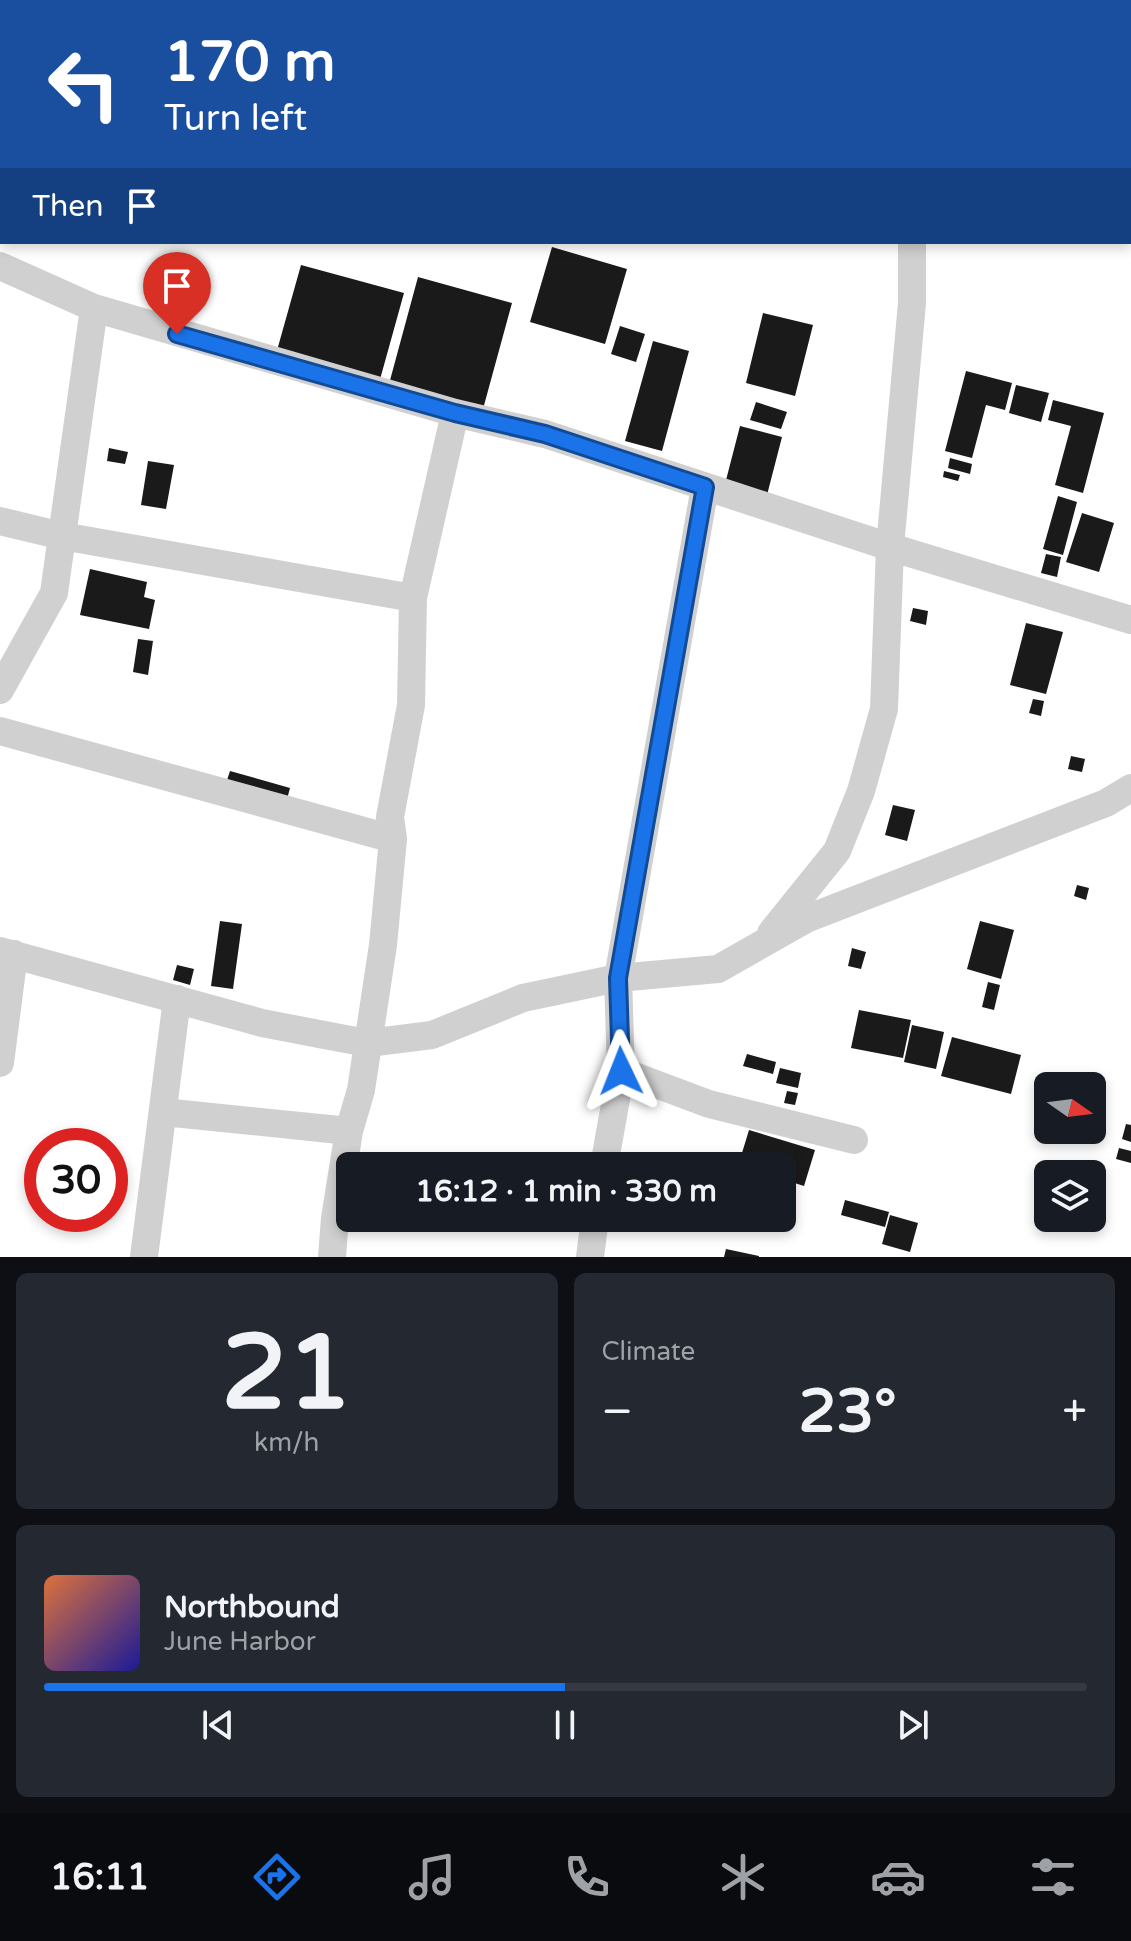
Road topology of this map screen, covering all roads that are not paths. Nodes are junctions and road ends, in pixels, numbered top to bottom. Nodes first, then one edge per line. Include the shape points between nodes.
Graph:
1 (912, 244) edge
2 (0, 266) edge
3 (94, 308) junction
4 (455, 413) junction
5 (705, 487) junction
6 (0, 521) edge
7 (62, 536) junction
8 (890, 547) junction
9 (413, 598) junction
10 (1131, 620) edge
11 (0, 690) edge
12 (0, 731) edge
13 (1131, 788) edge
14 (1119, 808) edge
15 (393, 839) junction
16 (766, 940) junction
17 (7, 952) edge
18 (618, 978) junction
19 (177, 999) junction
20 (368, 1043) junction
21 (0, 1063) edge
22 (621, 1071) junction
23 (163, 1112) junction
24 (349, 1131) junction
25 (854, 1140) dead end
26 (607, 1152) edge
27 (593, 1232) edge
28 (144, 1257) edge
29 (332, 1257) edge
30 (590, 1257) edge

1 - 8 street via 912,303
2 - 3 street
3 - 4 street
3 - 7 street
4 - 5 street via 545,434
4 - 9 street
5 - 8 street
5 - 18 street
6 - 7 street
7 - 9 street
7 - 11 street via 54,593
8 - 10 street
8 - 16 street via 884,709 861,791 837,851
9 - 15 street via 411,705 390,817
12 - 15 street
13 - 14 street
14 - 16 street via 847,903
15 - 20 street
16 - 18 street via 718,969
17 - 19 street
17 - 21 street
18 - 20 street via 523,998 432,1035
18 - 22 street
19 - 20 street via 262,1023
19 - 23 street
20 - 24 street
22 - 25 street via 709,1104
22 - 26 street
23 - 24 street
23 - 28 street
24 - 29 street
27 - 30 street

